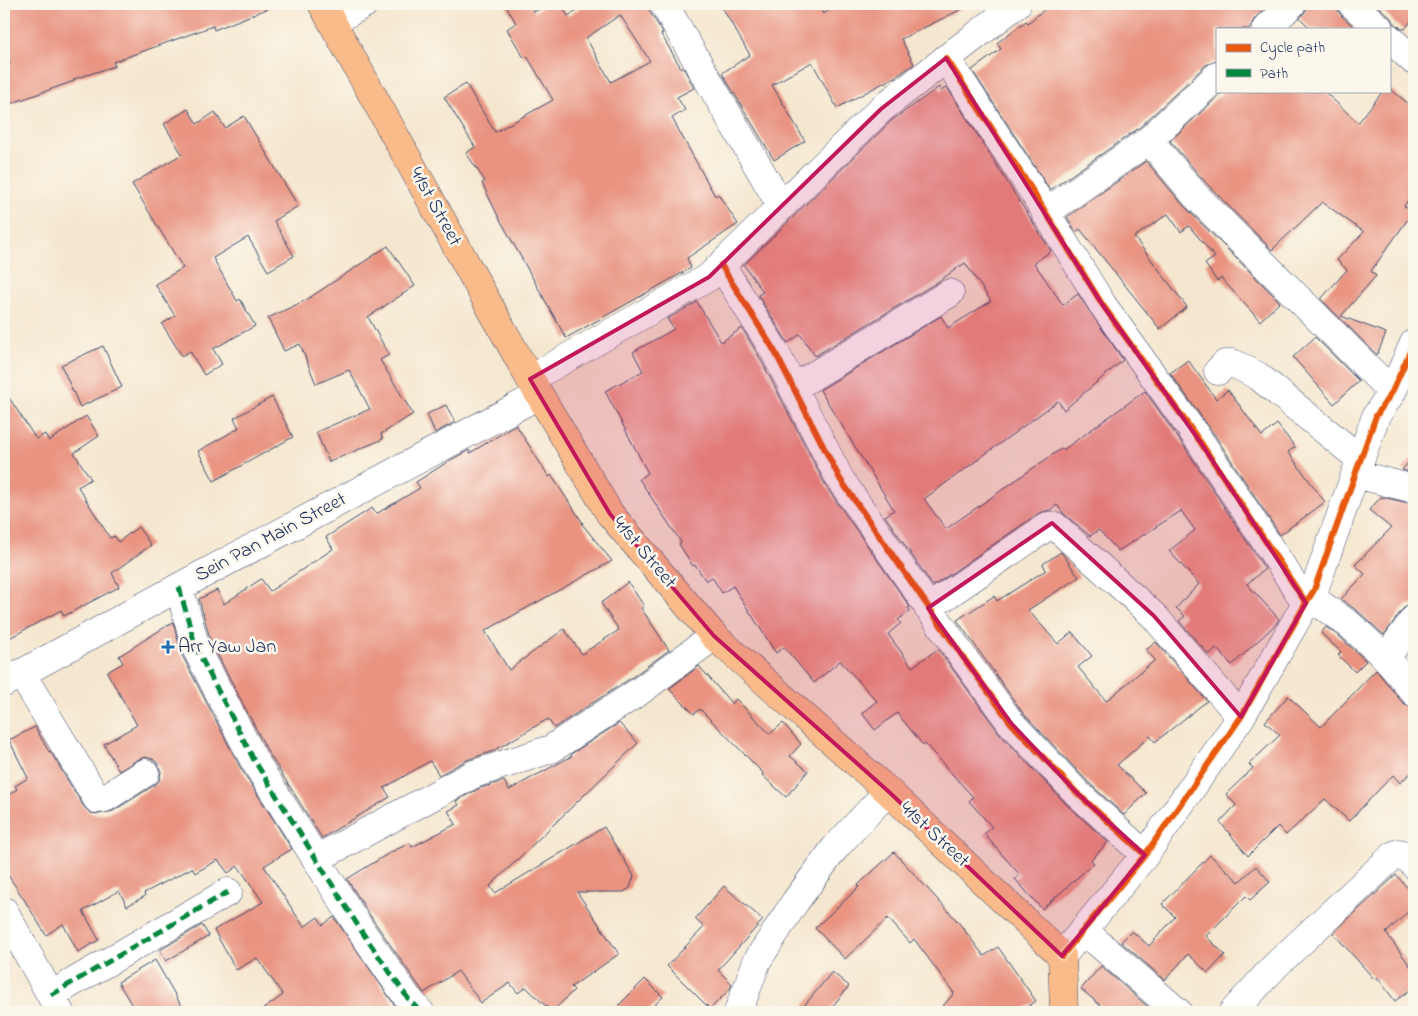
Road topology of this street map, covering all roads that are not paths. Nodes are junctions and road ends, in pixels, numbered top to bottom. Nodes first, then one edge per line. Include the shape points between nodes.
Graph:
1 (364, 4) edge
2 (664, 4) edge
3 (1017, 4) edge
4 (1292, 4) edge
5 (1352, 4) edge
6 (327, 13) edge
7 (1267, 28) edge
8 (1379, 28) edge
9 (1390, 39) edge
10 (946, 58) junction
11 (1414, 61) edge
12 (1216, 77) edge
13 (1149, 140) junction
14 (781, 206) junction
15 (1045, 213) junction
16 (721, 265) junction
17 (950, 293) dead end
18 (1414, 343) edge
19 (1218, 371) dead end
20 (535, 387) junction
21 (793, 388) junction
22 (1392, 392) junction
23 (1358, 466) junction
24 (1414, 489) edge
25 (179, 586) junction
26 (1308, 600) junction
27 (928, 608) junction
28 (1414, 619) edge
29 (714, 636) junction
30 (1386, 658) junction
31 (13, 678) edge
32 (1414, 692) edge
33 (1241, 717) junction
34 (145, 772) dead end
35 (888, 791) junction
36 (1145, 855) junction
37 (316, 859) junction
38 (1414, 864) edge
39 (228, 892) dead end
40 (4, 911) edge
41 (1083, 930) junction
42 (1062, 956) junction
43 (56, 1004) edge
44 (420, 1012) edge
45 (738, 1012) edge
46 (1064, 1012) edge
47 (1178, 1012) edge
48 (1233, 1012) edge

1 - 6 street
2 - 14 street
3 - 10 street, Sein Pan Main Street
4 - 7 street
5 - 8 street
6 - 20 main road, 41st Street
9 - 11 street
10 - 14 street, Sein Pan Main Street via 881,109
10 - 15 street
12 - 13 street
13 - 15 street
13 - 22 street via 1195,195
14 - 16 street, Sein Pan Main Street
15 - 26 street via 1102,304
16 - 20 street, Sein Pan Main Street via 709,277
16 - 21 street via 774,350
17 - 21 street
18 - 22 street
19 - 23 street via 1225,364 1233,363 1258,376
20 - 25 street, Sein Pan Main Street
20 - 29 main road, 41st Street via 610,514
21 - 27 street via 840,479
22 - 23 street via 1379,410
23 - 24 street
23 - 26 street
25 - 31 street, Sein Pan Main Street
25 - 37 street via 196,648 254,760
26 - 30 street via 1350,625
26 - 33 street
27 - 33 street via 1052,525 1154,616
27 - 36 street via 1011,722 1077,792
28 - 30 street
29 - 35 main road, 41st Street
29 - 37 street via 640,691 551,749 474,774
30 - 32 street
31 - 34 street via 97,799 105,798
33 - 36 street
35 - 42 main road, 41st Street
35 - 45 street via 835,848 795,902 757,961
36 - 41 street
37 - 44 street via 406,997
38 - 48 street via 1406,855 1399,852 1394,855 1275,966
39 - 43 street
40 - 43 street
41 - 42 street
41 - 47 street
42 - 46 main road

